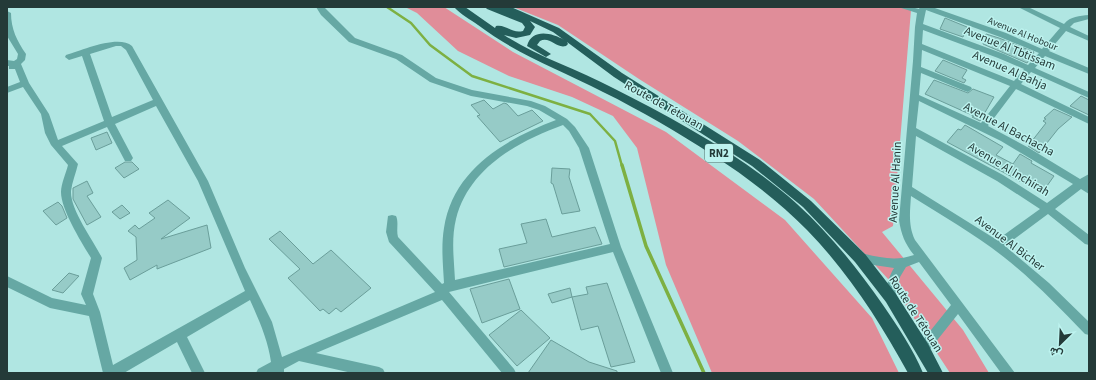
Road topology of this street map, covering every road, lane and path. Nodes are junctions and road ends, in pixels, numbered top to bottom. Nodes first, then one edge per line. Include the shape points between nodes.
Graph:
1 (8, 7) edge
2 (320, 7) edge
3 (459, 7) edge
4 (468, 7) edge
5 (490, 7) edge
6 (503, 7) edge
7 (902, 7) edge
8 (1022, 7) edge
9 (924, 9) edge
10 (7, 13) edge
11 (1089, 17) edge
12 (920, 26) junction
13 (1066, 28) junction
14 (10, 39) edge
15 (1089, 39) edge
16 (919, 46) junction
17 (85, 52) junction
18 (1044, 52) junction
19 (69, 57) dead end
20 (12, 64) edge
21 (917, 68) junction
22 (1030, 68) junction
23 (7, 69) edge
24 (1089, 71) edge
25 (25, 83) junction
26 (1016, 85) junction
27 (968, 89) dead end
28 (7, 90) edge
29 (1089, 95) edge
30 (914, 96) junction
31 (159, 101) junction
32 (109, 121) junction
33 (564, 121) junction
34 (1089, 121) edge
35 (983, 127) junction
36 (911, 128) junction
37 (720, 140) junction
38 (700, 141) junction
39 (56, 145) junction
40 (128, 158) dead end
41 (1086, 184) edge
42 (907, 188) junction
43 (1047, 208) junction
44 (392, 219) dead end
45 (1089, 241) edge
46 (997, 246) junction
47 (616, 247) junction
48 (921, 257) junction
49 (860, 258) junction
50 (902, 264) junction
51 (7, 281) edge
52 (444, 290) junction
53 (252, 293) junction
54 (890, 298) junction
55 (958, 306) junction
56 (94, 312) junction
57 (1089, 330) edge
58 (179, 334) junction
59 (923, 349) junction
60 (298, 354) junction
61 (278, 369) edge
62 (111, 373) edge
63 (199, 373) edge
64 (262, 373) edge
65 (379, 373) edge
66 (510, 373) edge
67 (668, 373) edge
68 (916, 373) edge
69 (936, 373) edge
70 (1009, 373) edge

1 - 10 street
2 - 33 street via 352,40 399,57 433,80 471,93 528,103
3 - 38 highway, Route de Tétouan / RN2 via 524,51 606,89
4 - 5 highway via 509,34 520,35 530,29 525,21
6 - 37 highway, Route de Tétouan / RN2 via 552,28 618,75
7 - 9 street, Avenue Al Hobour
8 - 13 street
9 - 12 street, Avenue Al Hanin
9 - 18 street, Avenue Al Hobour via 983,27
10 - 14 street
11 - 13 street via 1075,19
12 - 16 street, Avenue Al Hanin
12 - 22 street, Avenue Al Tbtissam
13 - 15 street
13 - 18 street
14 - 20 street via 22,54 21,60
16 - 21 street, Avenue Al Hanin
16 - 26 street, Avenue Al Bahja
17 - 19 street
17 - 31 street via 116,42 126,44
17 - 32 street
18 - 22 street
18 - 24 street, Avenue Al Hobour
20 - 23 street
20 - 25 street
21 - 27 street
21 - 30 street, Avenue Al Hanin
22 - 26 street
22 - 29 street, Avenue Al Tbtissam
25 - 28 street
25 - 39 street via 45,114
26 - 34 street, Avenue Al Bahja
26 - 35 street
30 - 35 street, Avenue Al Bachacha
30 - 36 street, Avenue Al Hanin
31 - 32 street
31 - 53 street via 203,181
32 - 39 street
32 - 40 street
33 - 47 street via 584,148
33 - 52 street via 508,145 469,179 458,198 451,219
35 - 41 street, Avenue Al Bachacha
36 - 42 street, Avenue Al Hanin
36 - 43 street, Avenue Al Inchirah
37 - 38 highway via 647,99 555,39 542,36 533,42 532,46 539,51 628,94
37 - 49 highway, Route de Tétouan / RN2 via 807,204
38 - 68 highway, Route de Tétouan / RN2 via 770,189 826,241 879,309
39 - 56 street via 73,164 66,191 67,201 97,258 87,294
41 - 43 street
42 - 46 street, Avenue Al Bicher
42 - 48 street, Avenue Al Hanin via 904,226 911,243
43 - 45 street, Avenue Al Inchirah
43 - 46 street
44 - 52 street via 393,240
46 - 57 street, Avenue Al Bicher via 1048,289
47 - 52 street
47 - 67 street
48 - 50 street
48 - 55 street, Avenue Al Hanin
49 - 50 street
49 - 54 highway, Route de Tétouan / RN2
50 - 54 street via 895,276
51 - 56 street via 50,303
52 - 60 street
52 - 66 street
53 - 58 street
53 - 61 street via 271,335
54 - 59 highway, Route de Tétouan / RN2
55 - 59 street
55 - 70 street, Avenue Al Hanin
56 - 62 street
58 - 62 street
58 - 63 street
59 - 69 highway, Route de Tétouan / RN2
60 - 61 street
60 - 65 street
61 - 64 street

